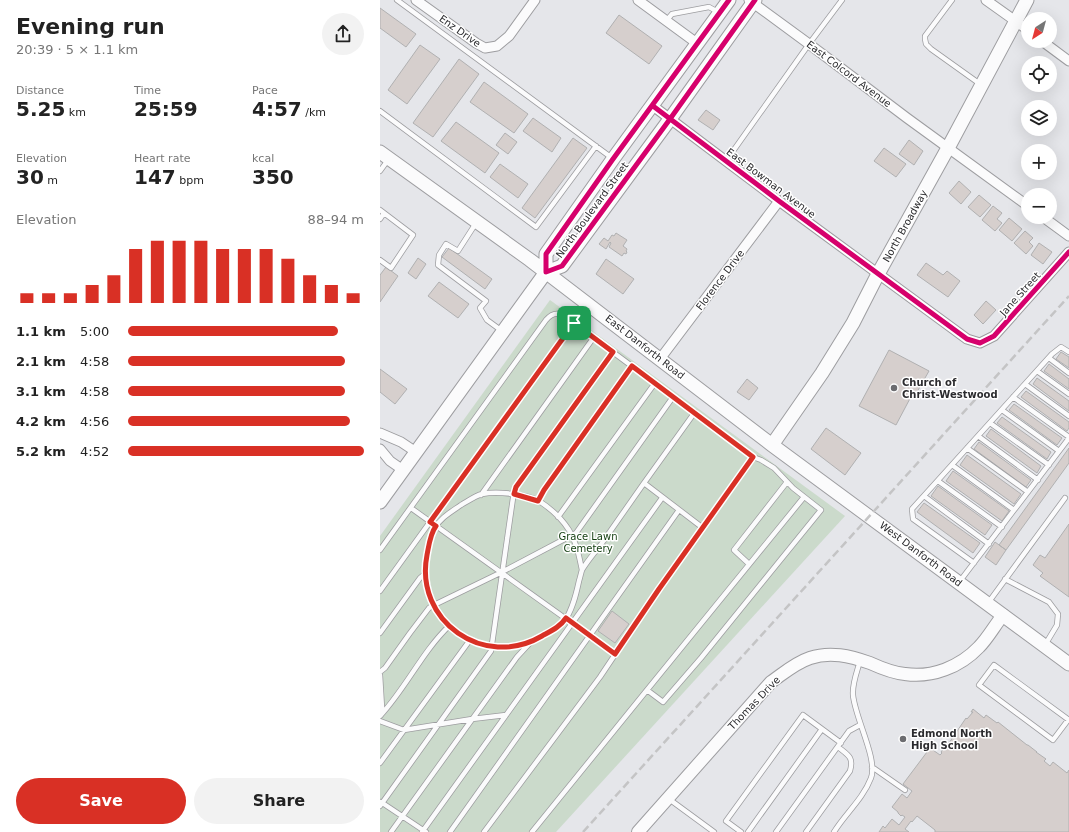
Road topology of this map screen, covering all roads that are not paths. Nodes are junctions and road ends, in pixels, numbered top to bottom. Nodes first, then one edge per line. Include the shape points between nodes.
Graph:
1 (397, 0) edge
2 (416, 0) edge
3 (535, 0) edge
4 (638, 0) edge
5 (729, 0) edge
6 (842, 0) edge
7 (952, 0) edge
8 (986, 0) edge
9 (1027, 0) edge
10 (752, 1) edge
11 (720, 13) junction
12 (666, 21) junction
13 (1016, 21) junction
14 (1021, 25) edge
15 (698, 44) junction
16 (724, 44) junction
17 (809, 44) junction
18 (1051, 48) edge
19 (1069, 61) edge
20 (982, 85) junction
21 (653, 106) junction
22 (380, 111) edge
23 (670, 118) junction
24 (596, 146) junction
25 (948, 148) junction
26 (384, 155) edge
27 (614, 159) junction
28 (726, 161) junction
29 (380, 171) edge
30 (779, 201) junction
31 (1021, 201) edge
32 (382, 211) edge
33 (380, 219) edge
34 (477, 222) junction
35 (1053, 224) edge
36 (1069, 236) edge
37 (1069, 252) edge
38 (380, 260) edge
39 (546, 272) junction
40 (878, 274) junction
41 (574, 323) junction
42 (503, 332) junction
43 (594, 337) junction
44 (980, 343) joint
45 (613, 352) junction
46 (1069, 352) edge
47 (1049, 358) junction
48 (660, 359) junction
49 (632, 366) junction
50 (1037, 371) junction
51 (1069, 372) edge
52 (655, 383) junction
53 (1025, 384) junction
54 (1069, 394) edge
55 (674, 397) junction
56 (1013, 397) junction
57 (1002, 410) junction
58 (694, 412) junction
59 (1069, 416) edge
60 (990, 423) junction
61 (380, 433) edge
62 (978, 436) junction
63 (1069, 438) edge
64 (772, 445) junction
65 (967, 448) junction
66 (380, 449) edge
67 (416, 452) junction
68 (1059, 452) junction
69 (753, 457) junction
70 (952, 465) junction
71 (1049, 465) junction
72 (403, 470) junction
73 (1038, 480) junction
74 (938, 481) junction
75 (787, 482) junction
76 (644, 484) junction
77 (1028, 492) junction
78 (514, 494) junction
79 (481, 495) junction
80 (924, 496) junction
81 (804, 497) junction
82 (662, 498) junction
83 (1066, 498) dead end
84 (538, 501) junction
85 (380, 502) edge
86 (411, 508) junction
87 (679, 510) junction
88 (1014, 510) junction
89 (558, 517) junction
90 (430, 522) junction
91 (436, 526) junction
92 (1002, 527) junction
93 (703, 528) junction
94 (572, 536) junction
95 (989, 544) junction
96 (380, 550) edge
97 (974, 563) junction
98 (750, 564) junction
99 (582, 570) junction
100 (502, 572) junction
101 (426, 573) junction
102 (1006, 579) junction
103 (959, 582) junction
104 (380, 591) edge
105 (988, 603) junction
106 (434, 605) junction
107 (1003, 615) junction
108 (566, 618) junction
109 (572, 623) junction
110 (449, 626) junction
111 (380, 633) edge
112 (590, 636) junction
113 (470, 640) junction
114 (532, 641) junction
115 (492, 646) junction
116 (1044, 646) junction
117 (615, 654) junction
118 (860, 660) junction
119 (1069, 664) edge
120 (380, 672) edge
121 (380, 675) edge
122 (647, 690) junction
123 (506, 715) junction
124 (380, 717) edge
125 (472, 719) junction
126 (1068, 720) edge
127 (380, 721) edge
128 (439, 724) junction
129 (860, 725) junction
130 (822, 729) junction
131 (404, 730) junction
132 (841, 743) junction
133 (838, 747) junction
134 (380, 763) edge
135 (872, 767) junction
136 (905, 790) dead end
137 (668, 798) junction
138 (381, 804) edge
139 (402, 816) junction
140 (424, 831) edge
141 (391, 832) edge
142 (450, 832) edge
143 (484, 832) edge
144 (532, 832) edge
145 (638, 832) edge
146 (714, 832) edge
147 (742, 832) edge
148 (748, 832) edge
149 (776, 832) edge
150 (806, 832) edge
151 (834, 832) edge

1 - 24 lane
2 - 3 street, Enz Drive via 485,48 497,46 509,36
4 - 12 street
5 - 11 main road, North Boulevard Street
6 - 17 lane
7 - 20 lane via 926,36 926,44
8 - 13 street
9 - 13 main road, North Broadway
10 - 16 main road, North Boulevard Street
10 - 17 street, East Colcord Avenue
11 - 12 lane via 709,7 672,14
11 - 15 main road, North Boulevard Street
12 - 15 street
13 - 14 street
13 - 20 main road, North Broadway
15 - 16 main road
15 - 21 main road, North Boulevard Street
16 - 23 main road, North Boulevard Street
17 - 25 street, East Colcord Avenue
17 - 28 lane
18 - 19 street
20 - 25 main road, North Broadway
21 - 23 street, East Bowman Avenue
21 - 27 main road, North Boulevard Street
22 - 24 lane via 536,227
23 - 28 street, East Bowman Avenue
23 - 39 main road, North Boulevard Street via 562,266
24 - 27 lane
25 - 31 street, East Colcord Avenue
25 - 40 main road, North Broadway
26 - 29 lane
26 - 34 main road, East Danforth Road
27 - 39 main road, North Boulevard Street via 546,254
28 - 30 street, East Bowman Avenue
30 - 40 street, East Bowman Avenue
30 - 48 street, Florence Drive
32 - 33 lane
32 - 38 lane via 414,235 390,268
34 - 39 main road, East Danforth Road
34 - 42 lane via 458,251 446,244 439,255 438,265 486,301 480,308 487,320
35 - 36 street
37 - 44 street, Jane Street via 994,336
39 - 42 main road, North Boulevard Street
39 - 48 main road, East Danforth Road
40 - 44 street, East Bowman Avenue via 967,339
40 - 64 main road, North Broadway via 853,323
41 - 43 lane
41 - 86 lane via 559,313 548,317
41 - 90 lane
42 - 67 main road, North Boulevard Street
43 - 45 lane
43 - 79 lane
45 - 49 lane
45 - 78 lane via 516,487
46 - 47 lane via 1061,346
47 - 50 lane
47 - 51 lane
48 - 64 main road, East Danforth Road
49 - 52 lane
49 - 84 lane
50 - 53 lane
50 - 54 lane
52 - 55 lane
52 - 89 lane
53 - 56 lane
53 - 59 lane
55 - 58 lane
55 - 94 lane
56 - 57 lane
56 - 63 lane
57 - 60 lane
57 - 68 lane
58 - 69 lane
58 - 76 lane
60 - 62 lane
60 - 71 lane
61 - 67 street
62 - 65 lane
62 - 73 lane
63 - 68 lane
64 - 103 main road, West Danforth Road
65 - 70 lane
65 - 77 lane
66 - 72 street via 390,461
67 - 72 main road, North Boulevard Street
68 - 71 lane
69 - 75 lane via 774,468
69 - 93 lane
70 - 74 lane
70 - 88 lane
71 - 73 lane
72 - 85 main road, North Boulevard Street
73 - 77 lane
74 - 80 lane
74 - 92 lane
75 - 81 lane
75 - 98 lane via 734,550
76 - 82 lane
76 - 99 lane
77 - 88 lane
78 - 79 lane
78 - 84 lane
78 - 100 lane
79 - 91 lane via 456,508
80 - 95 lane
80 - 97 lane via 912,509 913,519
81 - 98 lane
81 - 122 lane via 821,510 758,588 663,702
82 - 87 lane
82 - 109 lane
83 - 102 lane
84 - 89 lane
86 - 90 lane
86 - 96 lane
87 - 93 lane
87 - 112 lane
88 - 92 lane
89 - 94 lane
90 - 91 lane
90 - 104 lane
91 - 100 lane
91 - 101 lane via 432,532
92 - 95 lane
93 - 117 lane
94 - 99 lane
94 - 100 lane
95 - 97 lane
97 - 103 lane
98 - 122 lane
99 - 108 lane
100 - 106 lane
100 - 108 lane
100 - 115 lane
101 - 106 lane via 426,582
101 - 111 lane
102 - 105 lane
102 - 116 lane via 1049,602 1058,614 1057,625
103 - 105 main road, West Danforth Road
105 - 107 main road, West Danforth Road
106 - 110 lane
106 - 120 lane via 429,608
107 - 116 main road, West Danforth Road
107 - 118 street, Thomas Drive via 980,646 964,660 933,674 904,674
108 - 109 lane
108 - 114 lane via 561,625
109 - 112 lane
109 - 123 lane
110 - 113 lane
110 - 124 lane via 437,638
112 - 117 lane
112 - 142 lane
113 - 115 lane
113 - 131 lane
114 - 115 lane via 513,646
114 - 125 lane via 517,657
115 - 128 lane
116 - 119 main road, West Danforth Road
117 - 143 lane
118 - 129 lane via 853,694
118 - 137 street, Thomas Drive via 827,655 792,666 771,682
121 - 124 lane
122 - 144 lane
123 - 125 lane
123 - 140 lane
125 - 128 lane
125 - 139 lane
126 - 126 lane via 994,665 979,685 1053,740
127 - 131 lane
128 - 131 lane
128 - 138 lane
129 - 132 lane via 849,731
129 - 135 lane
130 - 132 lane
130 - 147 lane via 803,715 726,821
130 - 148 lane
131 - 134 lane
132 - 133 lane
133 - 149 lane
133 - 150 lane via 850,757 850,771
135 - 136 lane
135 - 151 lane via 866,789
137 - 145 street, Thomas Drive
137 - 146 lane
138 - 139 lane
139 - 140 lane
139 - 141 lane

